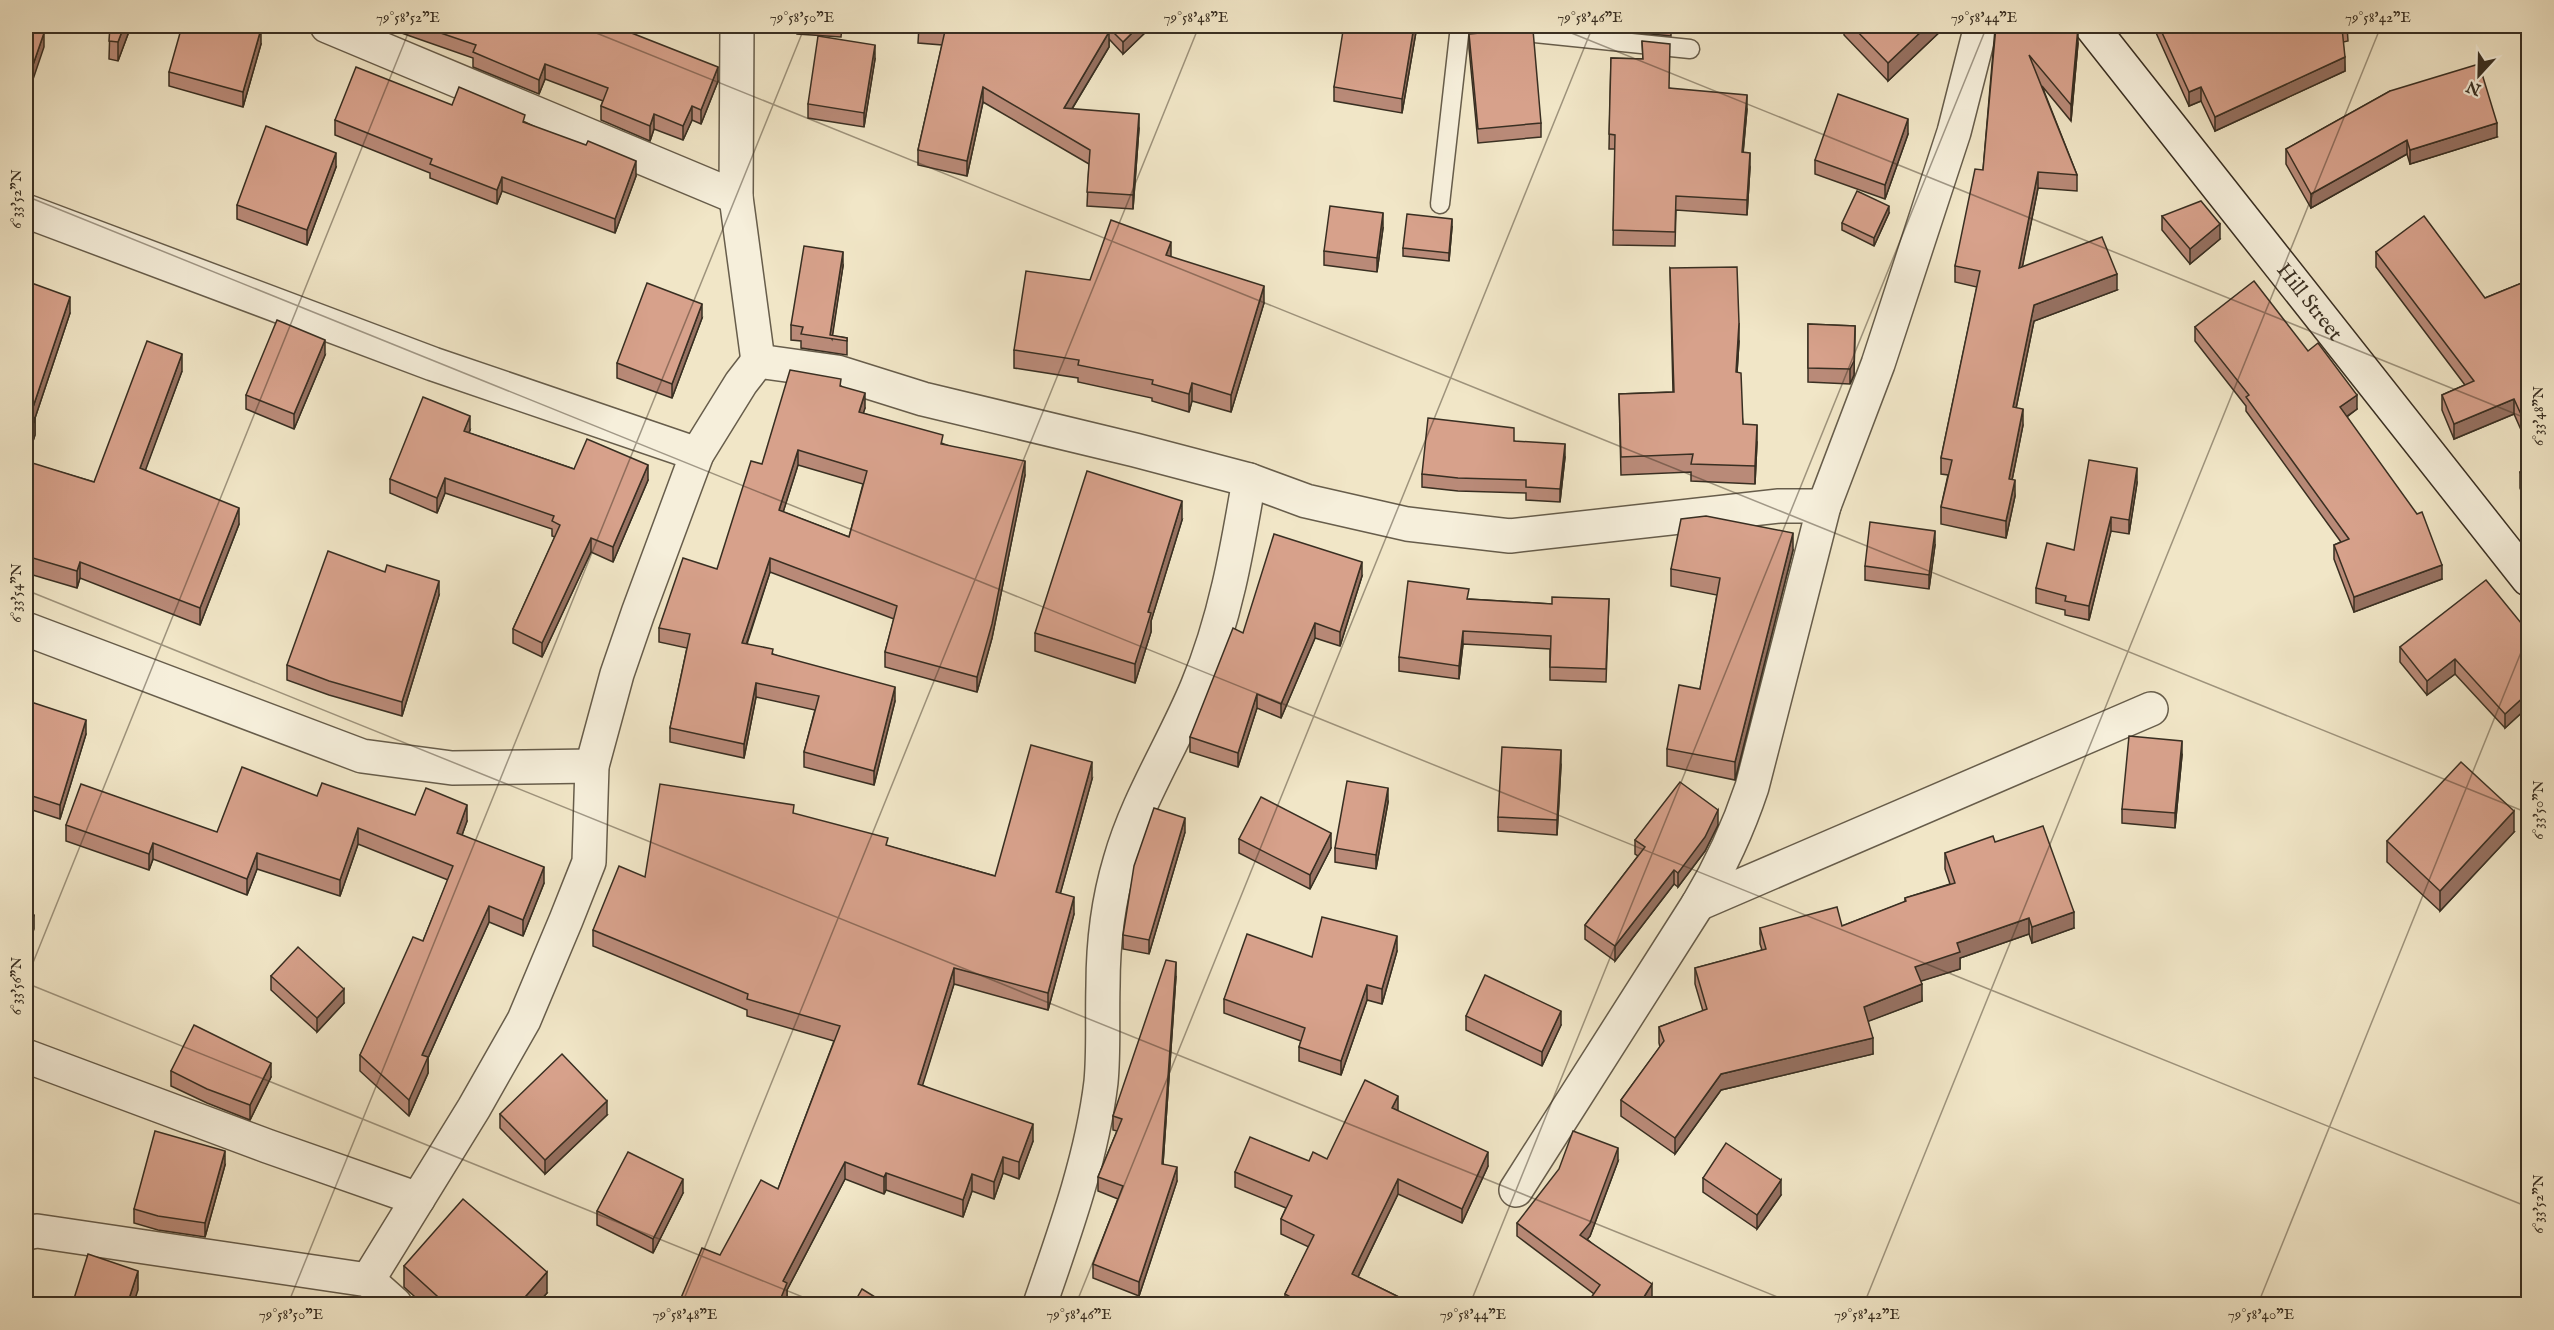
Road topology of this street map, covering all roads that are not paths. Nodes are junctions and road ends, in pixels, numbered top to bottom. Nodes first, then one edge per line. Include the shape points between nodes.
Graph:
1 (327, 26) edge
2 (737, 26) edge
3 (1460, 26) edge
4 (1465, 26) edge
5 (1981, 26) edge
6 (2091, 26) edge
7 (1690, 49) dead end
8 (736, 197) junction
9 (1440, 204) dead end
10 (26, 211) edge
11 (758, 361) junction
12 (697, 454) junction
13 (1249, 480) junction
14 (1824, 506) junction
15 (2529, 579) edge
16 (26, 629) edge
17 (2151, 709) dead end
18 (592, 766) junction
19 (1698, 904) junction
20 (26, 1056) edge
21 (1516, 1190) dead end
22 (418, 1199) junction
23 (26, 1233) edge
24 (368, 1280) junction
25 (395, 1305) edge
26 (1040, 1305) edge

1 - 8 street
2 - 8 street
3 - 9 lane
4 - 7 lane
5 - 14 street via 1954,132 1878,364
6 - 15 street, Hill Street
8 - 11 street
10 - 12 street via 433,364
11 - 12 street
11 - 13 street via 837,372 923,399
12 - 18 street via 627,644
13 - 14 street via 1306,501 1407,524 1510,536 1779,506
13 - 26 street via 1216,635 1198,685 1136,816 1120,860 1104,943 1101,1079 1094,1125
14 - 19 street via 1752,787 1738,828
16 - 18 street via 362,756 452,768
17 - 19 street
18 - 22 street via 589,862 566,920 524,1020
19 - 21 street
20 - 22 street
22 - 24 street
23 - 24 street
24 - 25 street

